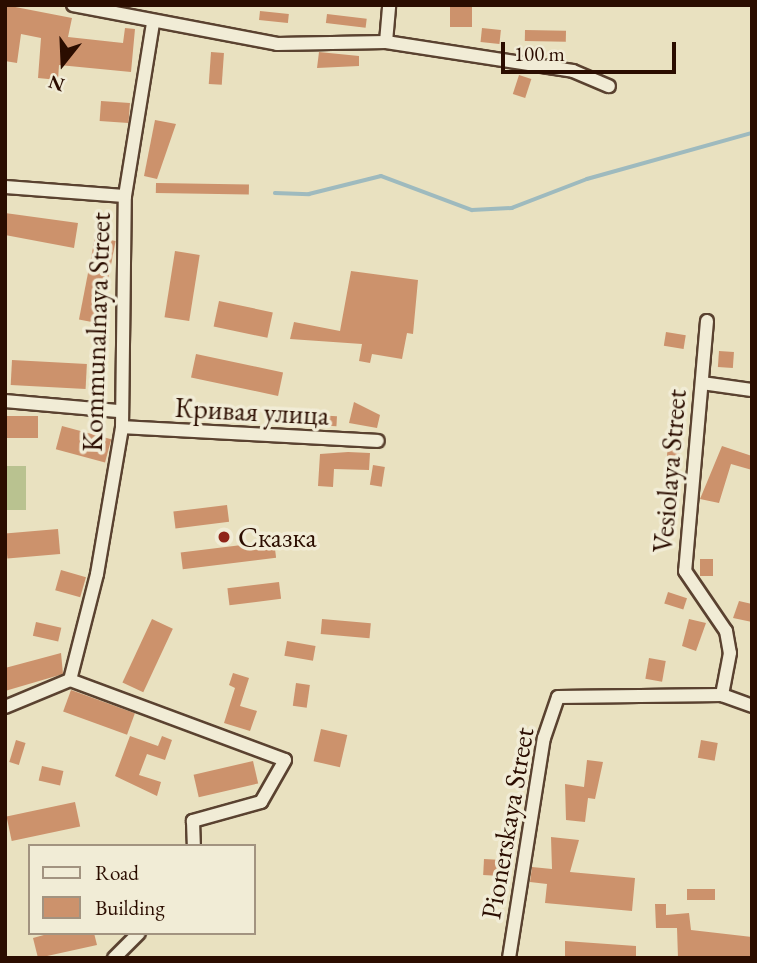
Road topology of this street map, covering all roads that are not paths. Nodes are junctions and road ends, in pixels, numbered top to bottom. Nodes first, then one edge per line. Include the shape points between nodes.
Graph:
1 (73, 5) edge
2 (389, 5) edge
3 (153, 24) junction
4 (386, 42) junction
5 (609, 86) dead end
6 (5, 187) edge
7 (125, 196) junction
8 (707, 321) dead end
9 (702, 383) junction
10 (752, 390) edge
11 (5, 401) edge
12 (118, 411) junction
13 (122, 427) junction
14 (378, 440) dead end
15 (70, 680) junction
16 (722, 695) junction
17 (752, 706) edge
18 (5, 707) edge
19 (194, 844) edge
20 (137, 935) edge
21 (114, 958) edge
22 (509, 958) edge

1 - 3 street
2 - 4 street
3 - 4 street via 277,44
3 - 7 street, Kommunalnaya Street
4 - 5 street via 572,71
6 - 7 street
7 - 12 street, Kommunalnaya Street
8 - 9 street, Vesiolaya Street
9 - 10 street
9 - 16 street, Vesiolaya Street via 685,571 726,631 730,653
11 - 12 street
12 - 13 street, Kommunalnaya Street
13 - 14 street, Кривая улица
13 - 15 street, Kommunalnaya Street via 97,575
15 - 18 street
15 - 19 street via 285,760 261,802 193,821
16 - 17 street
16 - 22 street, Pionerskaya Street via 558,697 544,738
20 - 21 street

